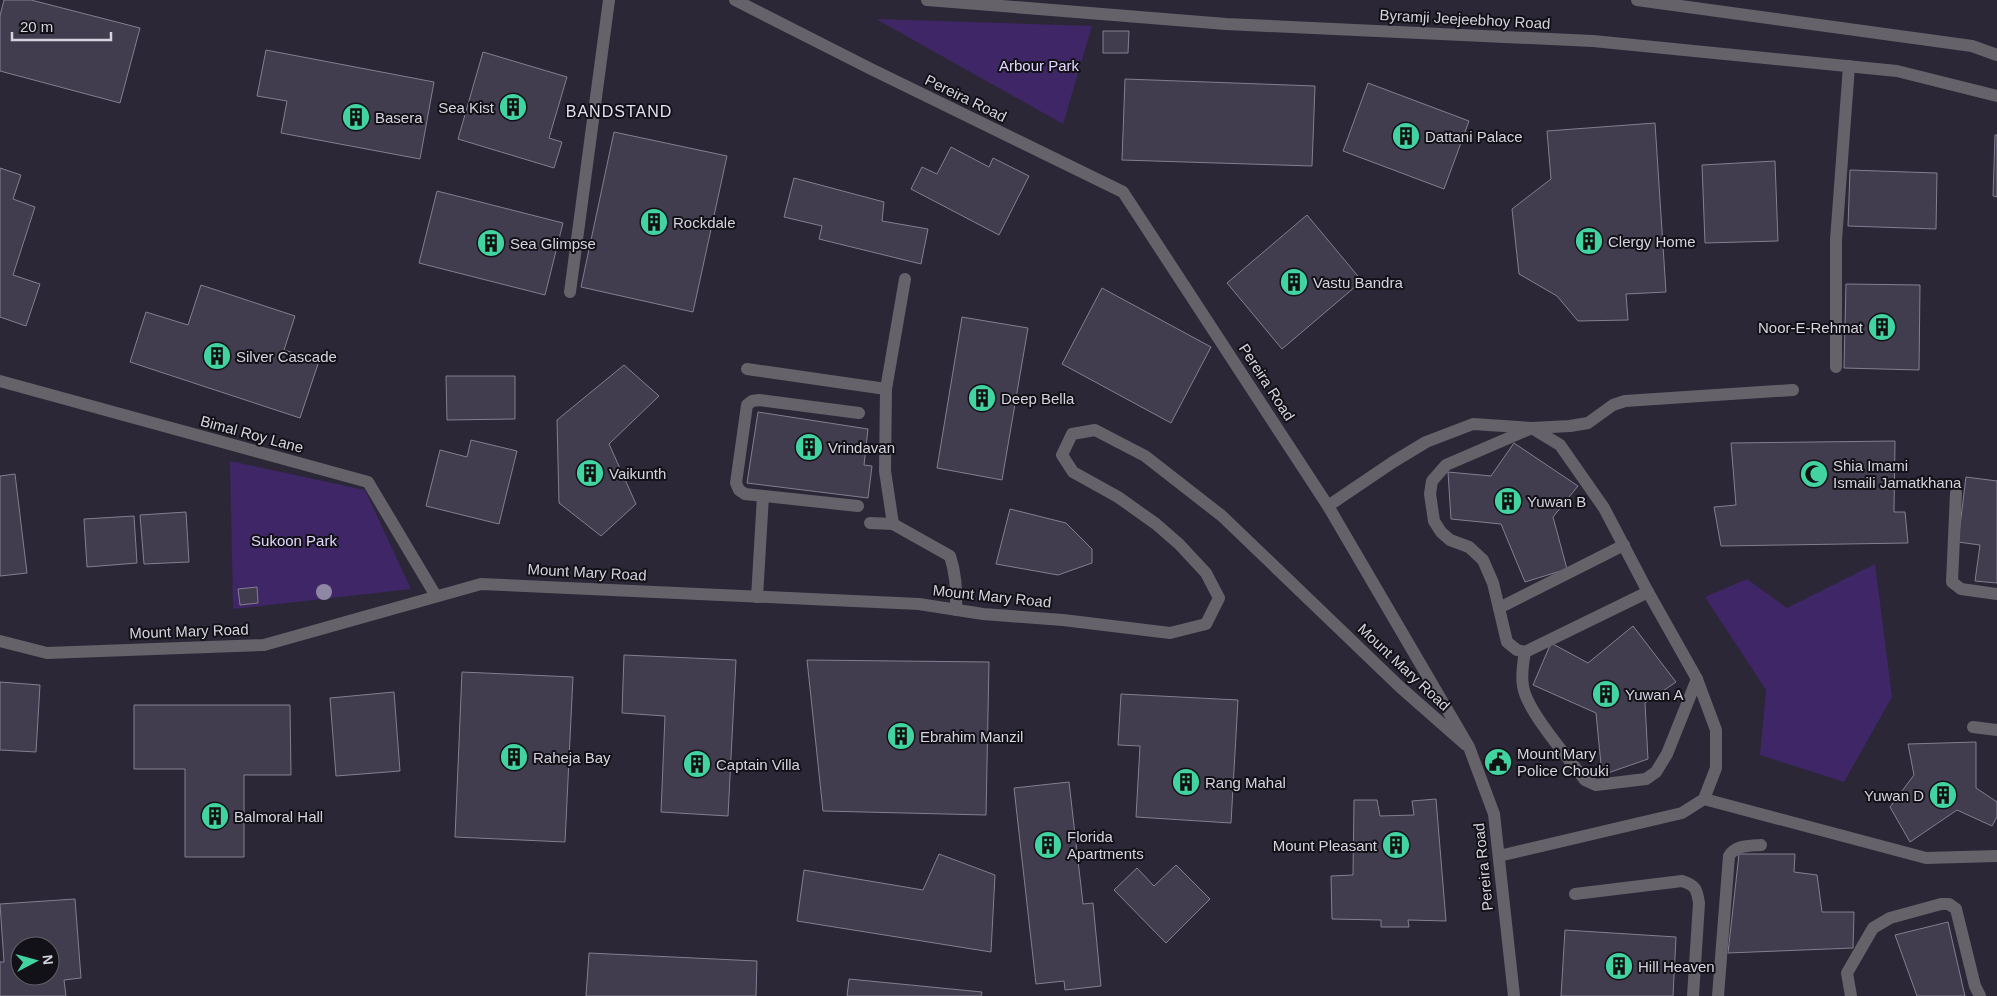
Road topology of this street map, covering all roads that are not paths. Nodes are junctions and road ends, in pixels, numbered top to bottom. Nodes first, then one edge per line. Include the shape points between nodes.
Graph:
1 (609, 0) edge
2 (735, 0) edge
3 (927, 0) edge
4 (1637, 0) edge
5 (1997, 55) edge
6 (1849, 66) junction
7 (1997, 96) edge
8 (905, 279) dead end
9 (570, 292) dead end
10 (1836, 367) dead end
11 (747, 369) dead end
12 (0, 381) edge
13 (886, 389) junction
14 (1794, 390) dead end
15 (859, 412) dead end
16 (1532, 428) junction
17 (1956, 493) dead end
18 (764, 496) junction
19 (858, 506) dead end
20 (1328, 506) junction
21 (870, 523) dead end
22 (893, 524) junction
23 (1624, 545) junction
24 (1648, 592) junction
25 (1997, 594) edge
26 (436, 596) junction
27 (757, 597) junction
28 (1499, 608) junction
29 (956, 610) junction
30 (0, 641) edge
31 (1525, 652) junction
32 (1697, 680) junction
33 (1973, 727) dead end
34 (1997, 730) edge
35 (1469, 747) junction
36 (1704, 799) junction
37 (1762, 845) dead end
38 (1499, 856) junction
39 (1997, 856) edge
40 (1575, 894) dead end
41 (1514, 996) edge
42 (1693, 996) edge
43 (1718, 996) edge
44 (1851, 996) edge
45 (1980, 996) edge

1 - 9 street
2 - 20 street, Pereira Road via 1123,192
3 - 6 street, Byramji Jeejeebhoy Road via 1226,24 1593,41
4 - 5 street via 1972,46
6 - 7 street, Byramji Jeejeebhoy Road via 1897,71
6 - 10 street via 1836,240
8 - 13 street
11 - 13 street
12 - 26 street, Bimal Roy Lane via 368,482
13 - 22 street via 885,471
14 - 16 street via 1625,401 1613,405 1588,423
15 - 18 street via 759,400 747,405 736,482 744,494
16 - 20 street via 1473,424 1426,442
16 - 23 street via 1560,445 1604,508
16 - 28 street via 1446,465 1432,481 1430,494 1434,521 1450,540 1469,547 1483,560
17 - 25 street via 1952,582 1961,589
18 - 19 street
18 - 27 street
20 - 35 street, Pereira Road
21 - 22 street
22 - 29 street via 950,556 955,571
23 - 24 street
23 - 28 street
24 - 31 street
24 - 32 street
26 - 27 street, Mount Mary Road via 481,584
26 - 30 street, Mount Mary Road via 264,645 46,653
27 - 29 street, Mount Mary Road via 919,604
28 - 31 street via 1507,642
29 - 35 street, Mount Mary Road via 1170,633 1206,624 1218,598 1206,574 1156,524 1118,497 1073,472 1062,455 1072,434 1095,430 1145,456 1222,516 1400,687
31 - 32 street via 1522,673 1528,704 1585,780 1596,785 1646,779 1656,772 1667,754
32 - 36 street via 1716,730 1716,768
33 - 34 street
35 - 38 street, Pereira Road via 1494,814
36 - 38 street via 1682,813
36 - 39 street via 1926,858
37 - 43 street via 1740,847 1729,856
38 - 41 street, Pereira Road
40 - 42 street via 1682,881 1691,883 1697,891 1699,903
44 - 45 street via 1847,973 1873,928 1890,918 1941,904 1949,904 1956,909

